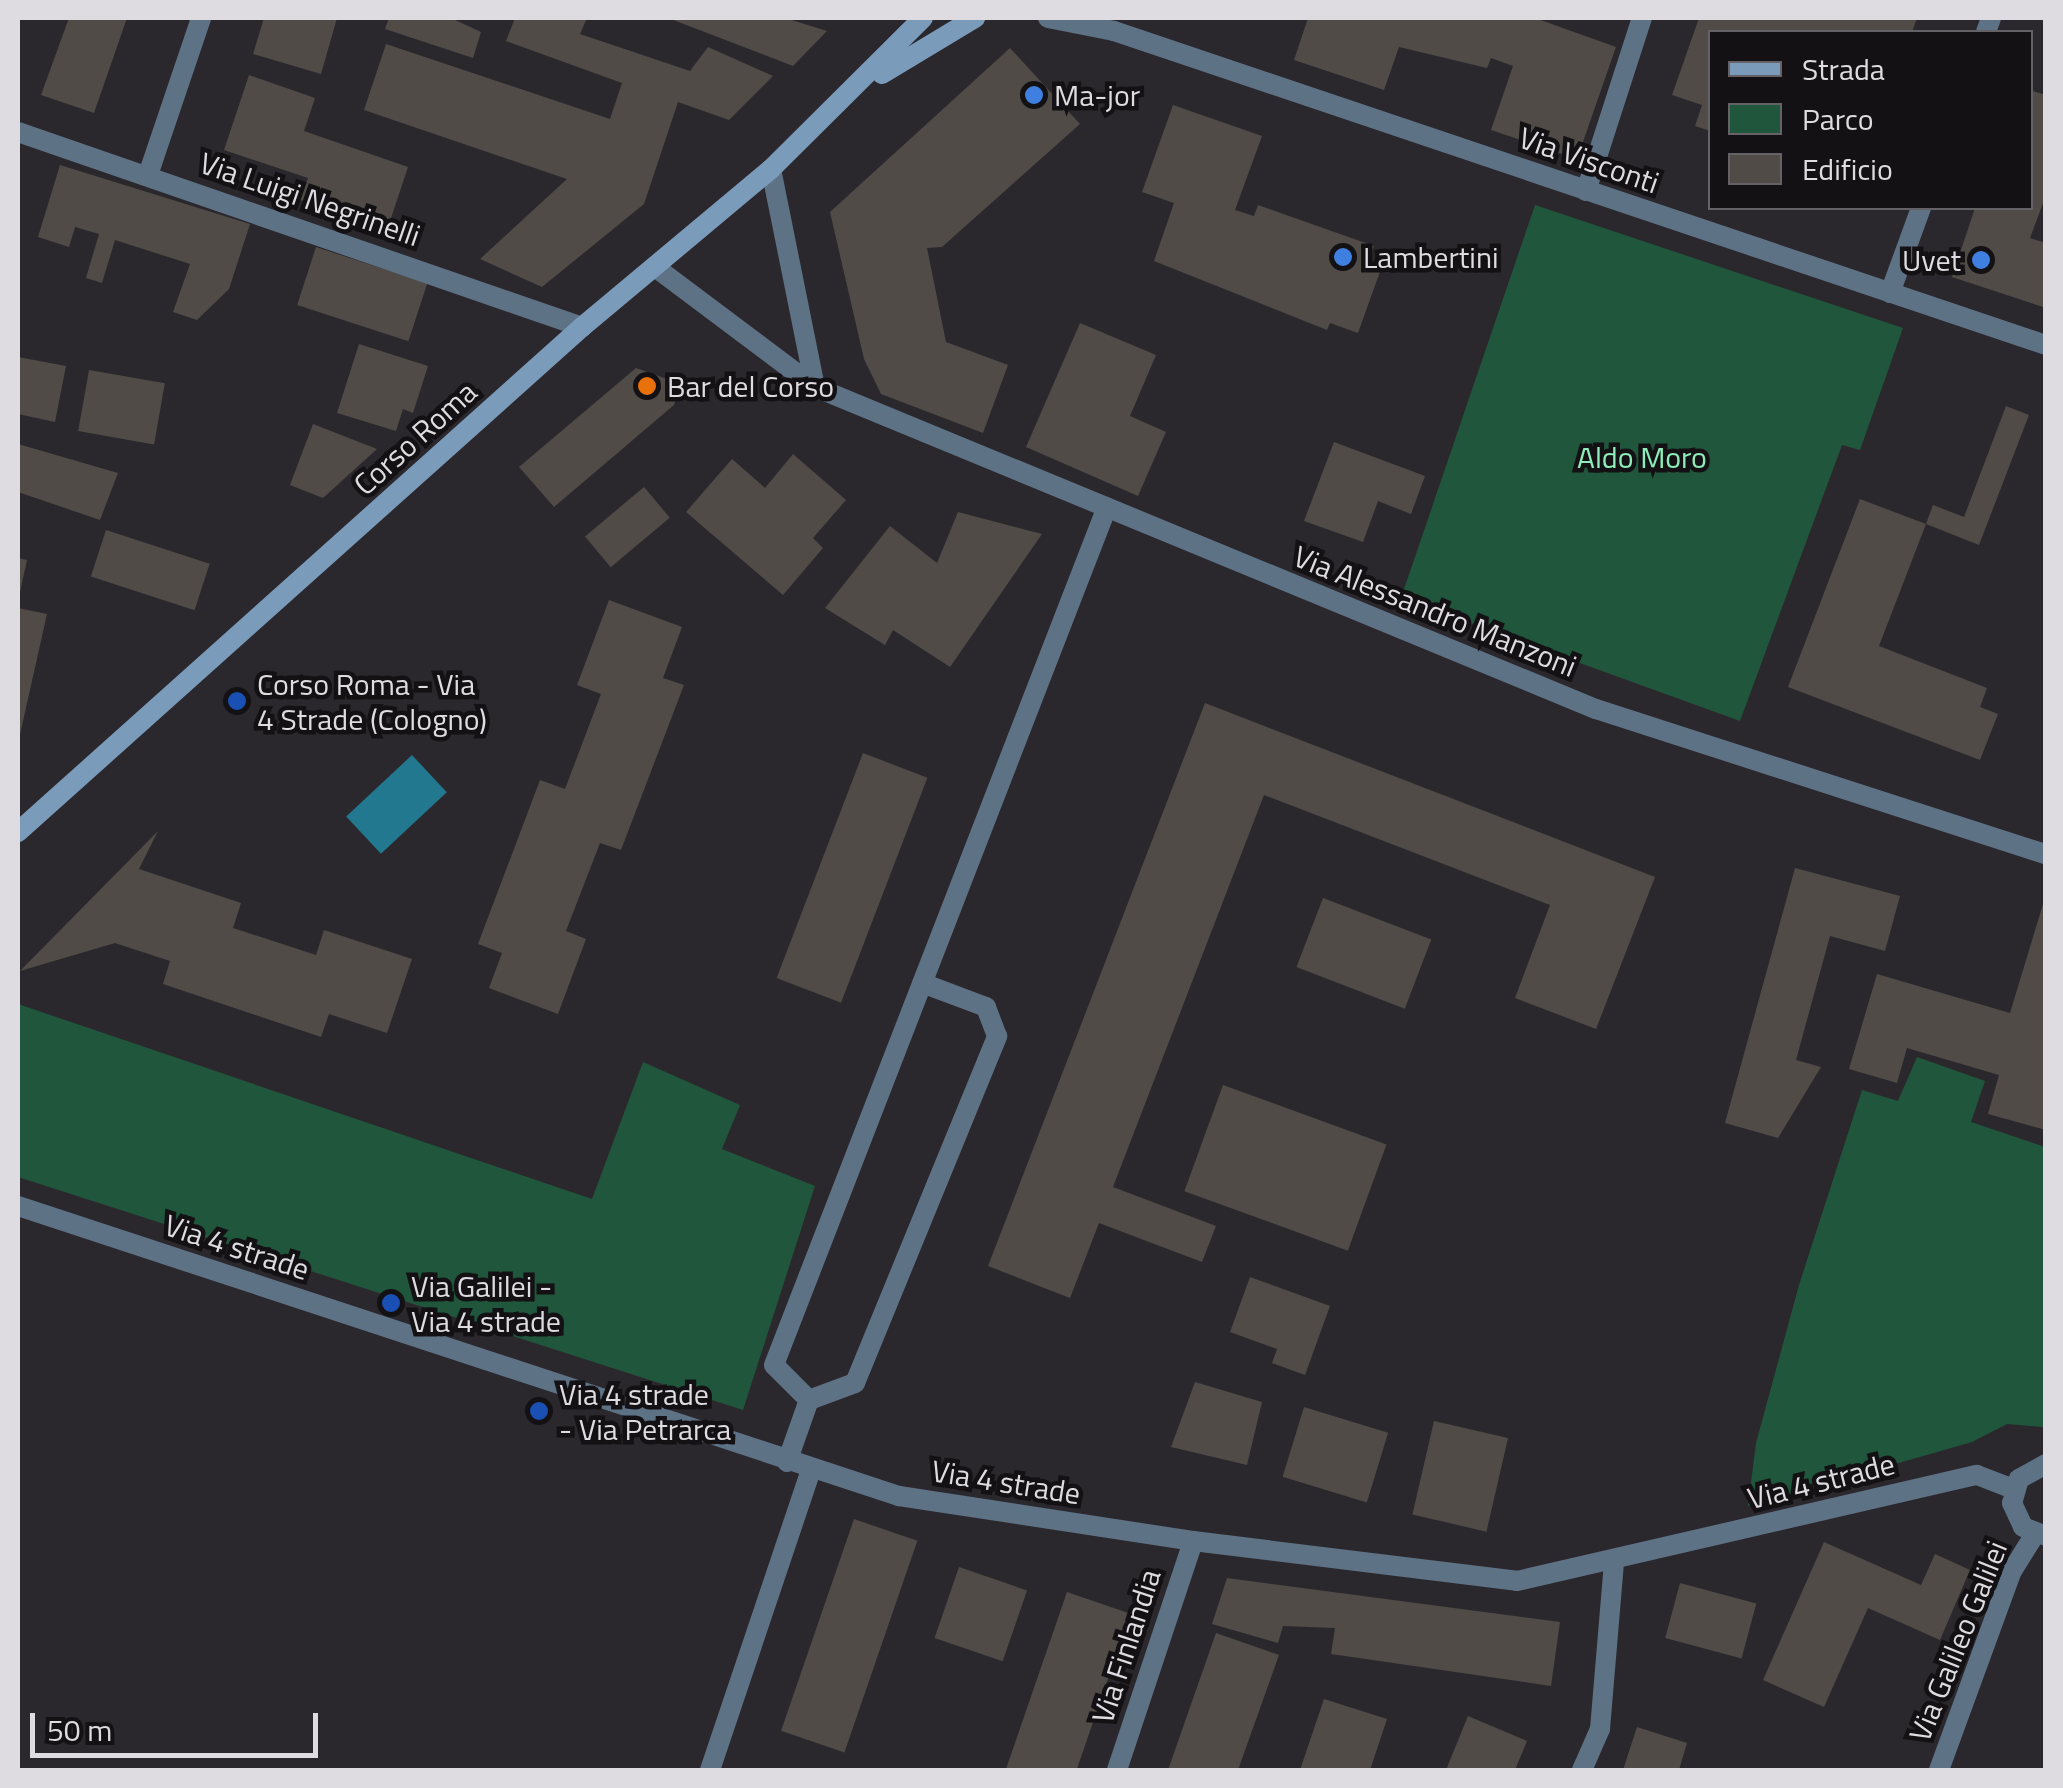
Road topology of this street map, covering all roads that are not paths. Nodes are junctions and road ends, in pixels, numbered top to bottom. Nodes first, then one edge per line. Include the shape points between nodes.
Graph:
1 (201, 18) edge
2 (922, 18) edge
3 (974, 18) edge
4 (1048, 18) edge
5 (1642, 18) edge
6 (1107, 24) edge
7 (855, 92) junction
8 (18, 132) edge
9 (771, 169) junction
10 (148, 174) junction
11 (1586, 191) junction
12 (1920, 210) edge
13 (655, 267) junction
14 (1890, 292) junction
15 (582, 326) junction
16 (2046, 345) edge
17 (815, 387) junction
18 (1107, 507) junction
19 (18, 832) edge
20 (2046, 854) edge
21 (922, 983) junction
22 (18, 1206) edge
23 (810, 1400) junction
24 (787, 1462) junction
25 (2046, 1464) edge
26 (812, 1470) junction
27 (2014, 1489) junction
28 (2040, 1535) edge
29 (1192, 1541) junction
30 (1614, 1562) junction
31 (710, 1770) edge
32 (1117, 1770) edge
33 (1582, 1770) edge
34 (1939, 1770) edge

1 - 10 street
2 - 7 main road, Corso Roma
3 - 7 main road, Corso Roma
4 - 6 street, Via Visconti
5 - 11 street
6 - 11 street, Via Visconti
7 - 9 main road, Corso Roma
8 - 10 street, Via Luigi Negrinelli
9 - 13 main road, Corso Roma
9 - 17 street
10 - 15 street, Via Luigi Negrinelli
11 - 14 street, Via Visconti
12 - 14 street
13 - 15 main road, Corso Roma
13 - 17 street, Via Alessandro Manzoni
14 - 16 street, Via Visconti
15 - 19 main road, Corso Roma
17 - 18 street, Via Alessandro Manzoni
18 - 20 street, Via Alessandro Manzoni via 1596,709
18 - 21 street
21 - 23 street via 774,1364
21 - 23 street via 986,1007 997,1036 856,1383
22 - 24 street, Via 4 strade
23 - 24 street
24 - 26 street, Via 4 strade
25 - 27 street via 2028,1470
26 - 29 street, Via 4 strade via 899,1496
26 - 31 street
27 - 28 street via 2016,1516
27 - 30 street, Via 4 strade via 1977,1475
28 - 34 street, Via Galileo Galilei via 2012,1571
29 - 30 street, Via 4 strade via 1482,1582
29 - 32 street, Via Finlandia
30 - 33 street via 1600,1729

